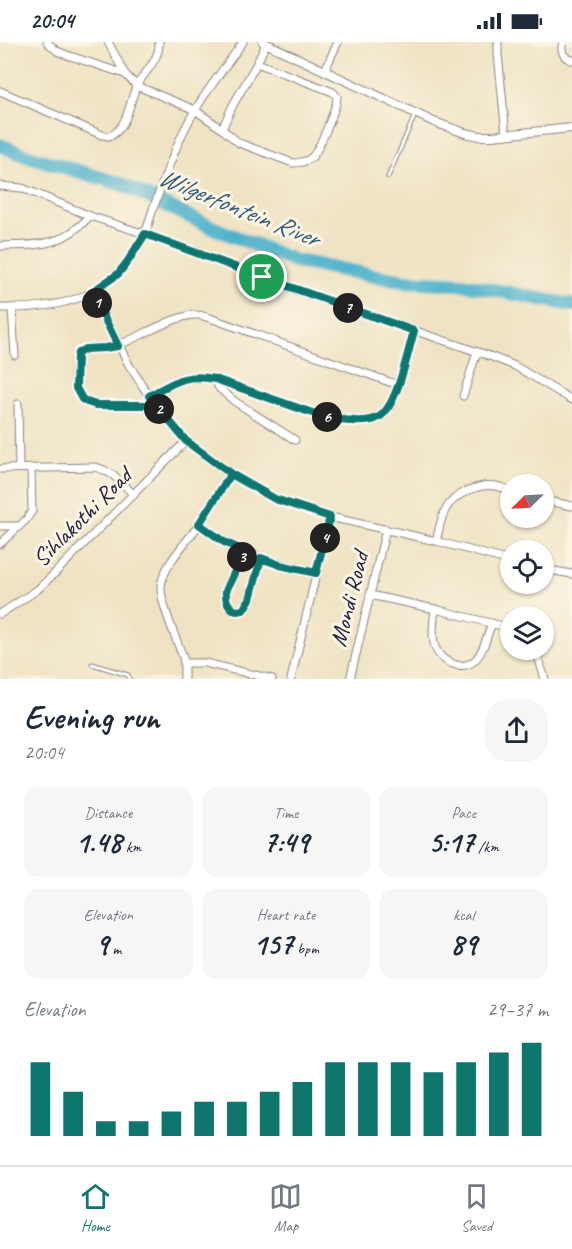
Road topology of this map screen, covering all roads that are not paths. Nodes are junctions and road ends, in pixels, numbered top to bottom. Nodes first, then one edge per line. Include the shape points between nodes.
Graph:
1 (47, 42) edge
2 (108, 42) edge
3 (159, 42) edge
4 (243, 42) edge
5 (338, 42) edge
6 (498, 42) edge
7 (563, 42) edge
8 (264, 43) edge
9 (572, 60) edge
10 (257, 63) junction
11 (325, 70) junction
12 (125, 74) junction
13 (137, 86) junction
14 (0, 91) edge
15 (195, 110) junction
16 (416, 113) junction
17 (572, 128) edge
18 (222, 129) junction
19 (506, 135) junction
20 (388, 177) dead end
21 (0, 186) edge
22 (90, 216) junction
23 (145, 234) junction
24 (0, 246) edge
25 (92, 292) junction
26 (0, 308) edge
27 (12, 308) junction
28 (414, 331) junction
29 (118, 346) junction
30 (477, 352) junction
31 (15, 355) dead end
32 (215, 379) junction
33 (398, 386) junction
34 (149, 396) junction
35 (463, 396) dead end
36 (572, 400) edge
37 (18, 404) dead end
38 (156, 405) junction
39 (295, 440) dead end
40 (186, 441) junction
41 (19, 468) junction
42 (31, 468) junction
43 (0, 469) edge
44 (231, 474) junction
45 (500, 487) edge
46 (134, 495) junction
47 (554, 502) edge
48 (572, 506) edge
49 (330, 517) junction
50 (199, 524) junction
51 (0, 526) edge
52 (19, 526) junction
53 (386, 529) junction
54 (436, 541) junction
55 (0, 544) edge
56 (244, 551) junction
57 (261, 558) junction
58 (500, 558) edge
59 (554, 571) edge
60 (316, 573) junction
61 (572, 574) edge
62 (370, 596) junction
63 (435, 609) junction
64 (0, 614) edge
65 (492, 623) junction
66 (500, 625) edge
67 (539, 660) edge
68 (184, 663) junction
69 (92, 664) dead end
70 (130, 679) edge
71 (184, 679) edge
72 (272, 679) edge
73 (291, 679) edge
74 (350, 679) edge
75 (545, 679) edge

1 - 12 street via 64,54
2 - 12 street
3 - 13 street via 158,55
4 - 15 street
5 - 11 street
6 - 19 street
7 - 9 street via 563,54
8 - 10 street
8 - 11 street
10 - 18 street
10 - 18 street via 335,95 336,107 315,153 293,163 238,143
11 - 16 street
12 - 13 street
13 - 14 street via 124,121 108,136
13 - 15 street
15 - 18 street
15 - 23 street via 180,138
16 - 19 street via 465,133
16 - 20 lane
17 - 19 street
21 - 22 street via 22,188
22 - 23 street
22 - 24 street via 57,241
23 - 25 street via 118,274
23 - 28 street
25 - 27 street via 53,306
25 - 29 street
26 - 27 street
27 - 31 street
28 - 30 street
28 - 33 street
29 - 33 street via 196,315
29 - 34 street
29 - 38 street via 78,353 78,393 96,405
30 - 35 street
30 - 36 street via 515,366
32 - 33 street via 337,420 378,418 394,399
32 - 34 street via 182,379
32 - 39 street via 234,401
34 - 38 street
37 - 41 street
38 - 40 street
40 - 44 street
40 - 46 street, Sihlakothi Road
41 - 42 street
41 - 43 street
42 - 46 street via 102,468
42 - 52 street via 32,512
44 - 49 street via 275,499
44 - 50 street
45 - 54 street via 477,487 459,496 447,507
46 - 64 street, Sihlakothi Road via 37,590
47 - 48 street
49 - 53 street
49 - 60 street
50 - 56 street
50 - 68 street via 169,566 160,590
51 - 52 street
52 - 55 street
53 - 54 street
53 - 62 street, Mondi Road
54 - 58 street
56 - 57 street
56 - 57 street via 226,591 230,607 236,611 243,610 250,599
57 - 60 street
59 - 61 street
60 - 73 street
62 - 63 street
62 - 74 street, Mondi Road
63 - 65 street
63 - 65 street via 434,643 441,657 462,666 474,661 482,650
65 - 66 street
67 - 75 street
68 - 71 street
68 - 72 street via 205,663
69 - 70 lane

